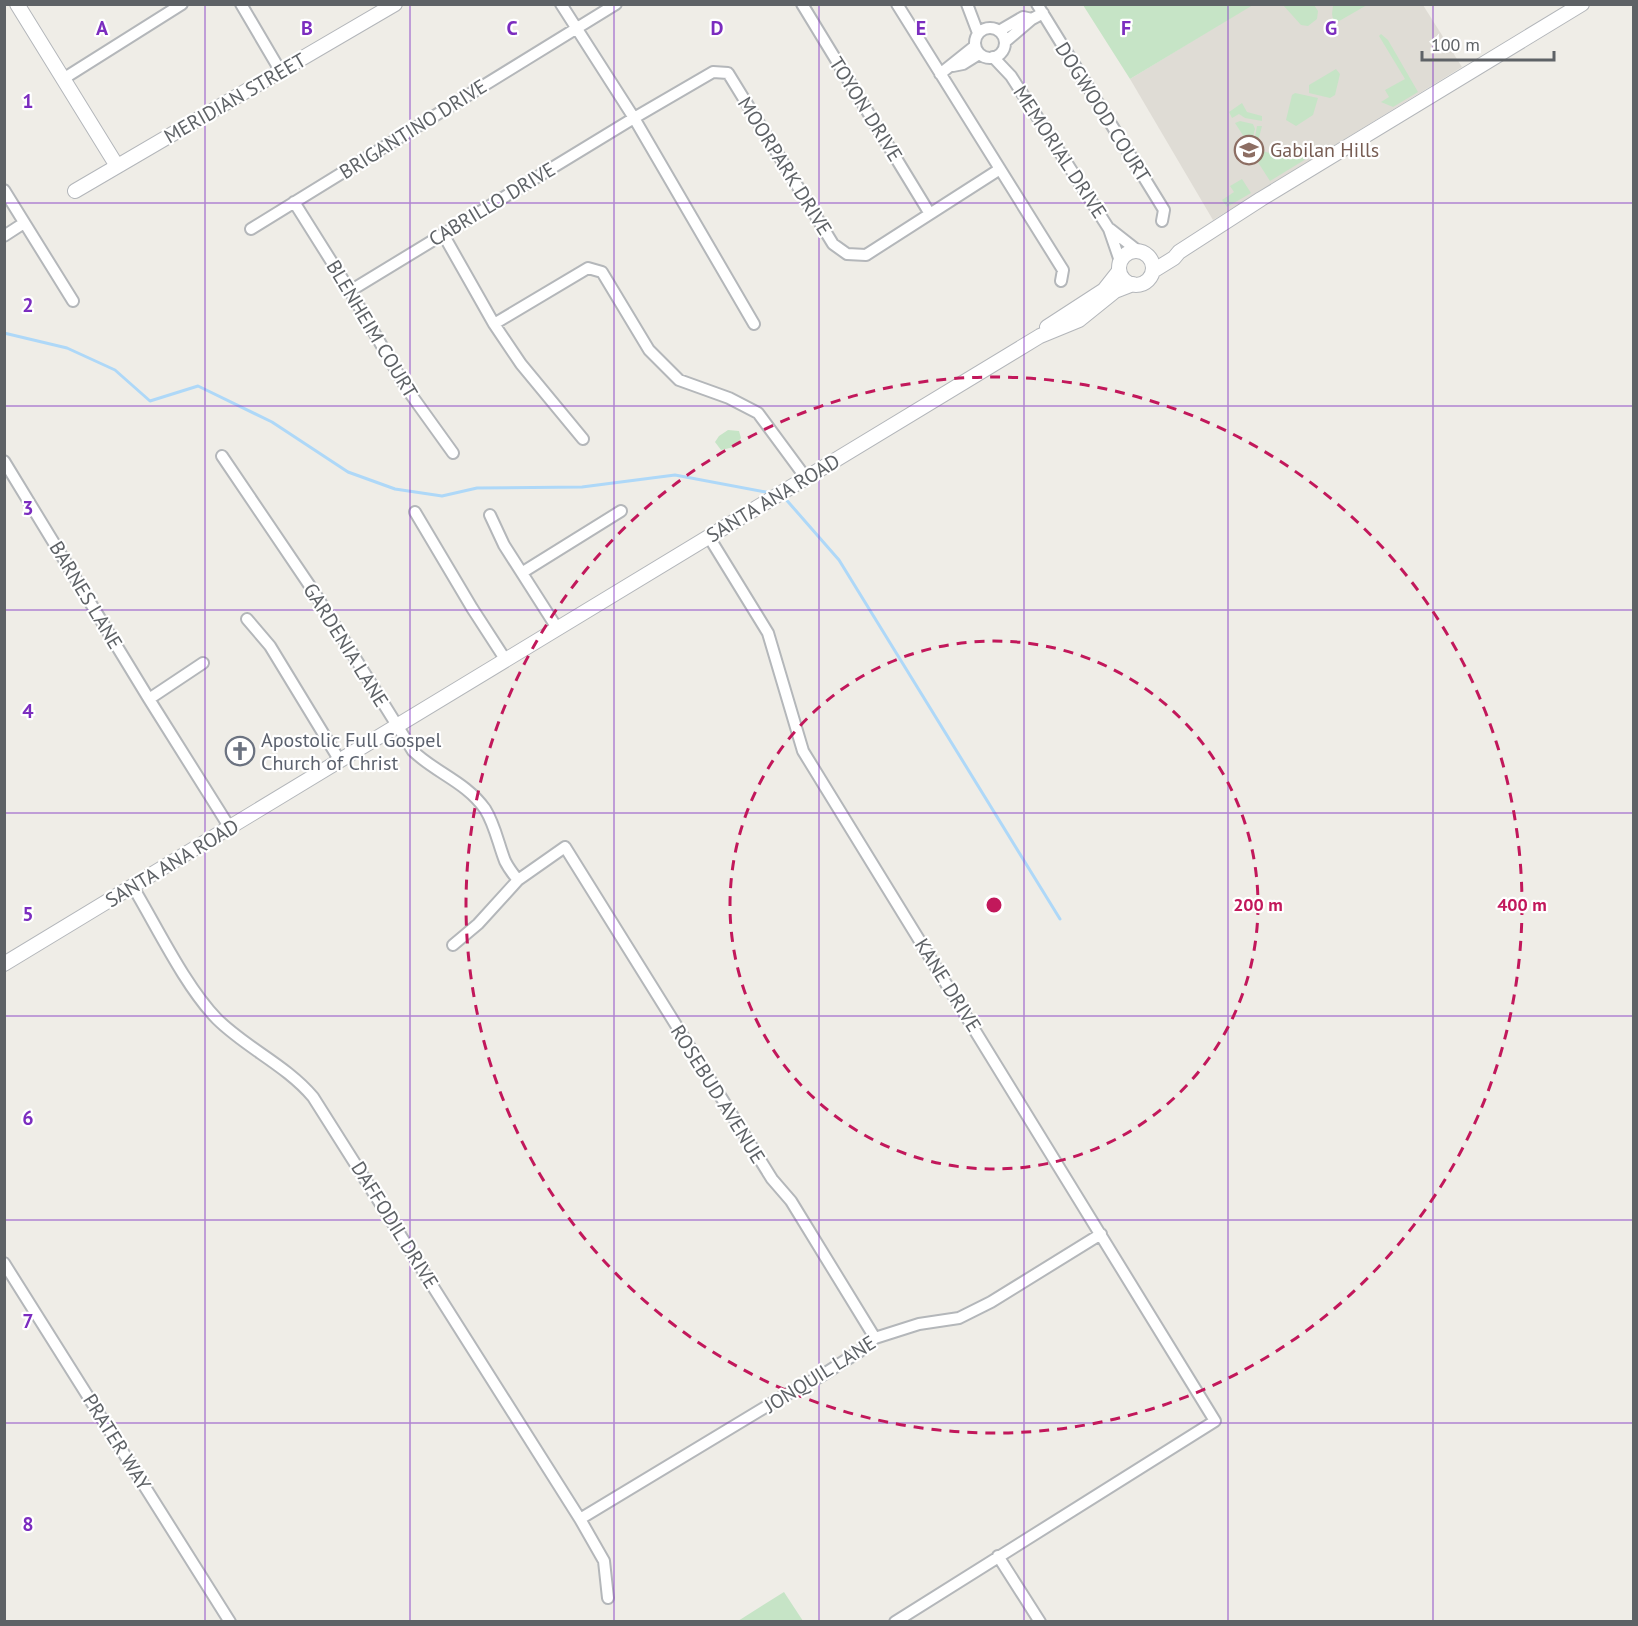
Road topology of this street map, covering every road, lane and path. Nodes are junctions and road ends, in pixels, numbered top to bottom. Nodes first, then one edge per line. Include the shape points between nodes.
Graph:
1 (17, 4) edge
2 (182, 4) edge
3 (241, 4) edge
4 (395, 4) edge
5 (561, 4) edge
6 (616, 4) edge
7 (802, 4) edge
8 (897, 4) edge
9 (1582, 4) edge
10 (968, 7) edge
11 (1040, 9) edge
12 (1032, 19) junction
13 (576, 29) junction
14 (994, 29) junction
15 (978, 33) junction
16 (977, 50) junction
17 (1000, 51) junction
18 (281, 72) junction
19 (940, 74) junction
20 (63, 79) junction
21 (634, 118) junction
22 (117, 166) junction
23 (1000, 169) junction
24 (4, 190) edge
25 (75, 191) dead end
26 (294, 202) junction
27 (930, 214) junction
28 (1162, 221) dead end
29 (24, 223) junction
30 (251, 229) dead end
31 (1109, 229) junction
32 (443, 234) junction
33 (4, 236) edge
34 (1179, 252) junction
35 (1143, 253) junction
36 (1120, 266) junction
37 (1152, 271) junction
38 (1061, 281) dead end
39 (1132, 284) junction
40 (350, 291) junction
41 (73, 301) dead end
42 (494, 324) junction
43 (754, 324) dead end
44 (1040, 336) junction
45 (583, 439) dead end
46 (453, 453) dead end
47 (222, 456) dead end
48 (4, 461) edge
49 (806, 478) junction
50 (621, 511) dead end
51 (415, 512) dead end
52 (490, 515) dead end
53 (709, 537) junction
54 (523, 572) junction
55 (247, 620) dead end
56 (557, 628) junction
57 (505, 659) junction
58 (203, 663) dead end
59 (149, 699) junction
60 (397, 726) junction
61 (340, 761) junction
62 (230, 828) junction
63 (518, 880) junction
64 (134, 886) junction
65 (453, 945) dead end
66 (7, 958) edge
67 (1101, 1234) junction
68 (4, 1263) edge
69 (875, 1338) junction
70 (580, 1519) junction
71 (998, 1556) junction
72 (609, 1598) dead end
73 (230, 1622) edge
74 (895, 1622) edge
75 (1040, 1622) edge

1 - 20 street
2 - 20 street
3 - 18 street
4 - 18 street, MERIDIAN STREET
5 - 13 street
6 - 13 street, BRIGANTINO DRIVE
7 - 27 street, TOYON DRIVE
8 - 19 street
9 - 34 street, SANTA ANA ROAD
10 - 14 street
10 - 15 street
11 - 12 street
11 - 28 street, DOGWOOD COURT via 1164,210
12 - 14 street via 1023,17
12 - 17 street
13 - 21 street
13 - 26 street, BRIGANTINO DRIVE
14 - 15 street
14 - 17 street, MEMORIAL DRIVE
15 - 16 street
16 - 17 street
16 - 19 street
17 - 31 street, MEMORIAL DRIVE via 1011,76
18 - 22 street, MERIDIAN STREET
19 - 23 street
20 - 22 street
21 - 27 street, MOORPARK DRIVE via 713,72 728,73 833,244 847,254 866,255
21 - 32 street, CABRILLO DRIVE
21 - 43 street
22 - 25 street, MERIDIAN STREET
23 - 27 street, MOORPARK DRIVE
23 - 38 street via 1063,270
24 - 29 street
26 - 30 street, BRIGANTINO DRIVE
26 - 40 street, BLENHEIM COURT
29 - 33 street
29 - 41 street
31 - 35 street
31 - 36 street
32 - 40 street, CABRILLO DRIVE
32 - 42 street
34 - 35 street, SANTA ANA ROAD
34 - 37 street, SANTA ANA ROAD
35 - 36 street, SANTA ANA ROAD via 1128,253
35 - 37 street via 1153,266
36 - 39 street via 1125,281
36 - 44 street, SANTA ANA ROAD via 1104,290 1049,325
37 - 39 street, SANTA ANA ROAD via 1146,281
39 - 44 street, SANTA ANA ROAD via 1115,291 1079,320
40 - 46 street, BLENHEIM COURT via 407,389
42 - 45 street via 521,364
42 - 49 street via 588,268 602,272 649,350 679,380 758,413
44 - 49 street, SANTA ANA ROAD
47 - 60 street, GARDENIA LANE via 314,591
48 - 59 street, BARNES LANE
49 - 53 street, SANTA ANA ROAD
50 - 54 street
51 - 57 street
52 - 54 street
53 - 56 street, SANTA ANA ROAD
53 - 67 street, KANE DRIVE via 768,633 803,751
54 - 56 street
55 - 61 street via 270,646
56 - 57 street, SANTA ANA ROAD
57 - 60 street, SANTA ANA ROAD
58 - 59 street
59 - 62 street, BARNES LANE
60 - 61 street, SANTA ANA ROAD
60 - 63 street, GARDENIA LANE via 423,761 469,790 484,808 506,863
61 - 62 street, SANTA ANA ROAD
62 - 64 street, SANTA ANA ROAD
63 - 65 street
63 - 69 street, ROSEBUD AVENUE via 565,847
64 - 66 street, SANTA ANA ROAD
64 - 70 street, DAFFODIL DRIVE via 181,968 215,1017 313,1097
67 - 69 street, JONQUIL LANE via 959,1318 919,1324
67 - 71 street, KANE DRIVE via 1215,1421
68 - 73 street, PRATER WAY
69 - 70 street, JONQUIL LANE via 821,1376
70 - 72 street, DAFFODIL DRIVE via 604,1561
71 - 74 street
71 - 75 street

